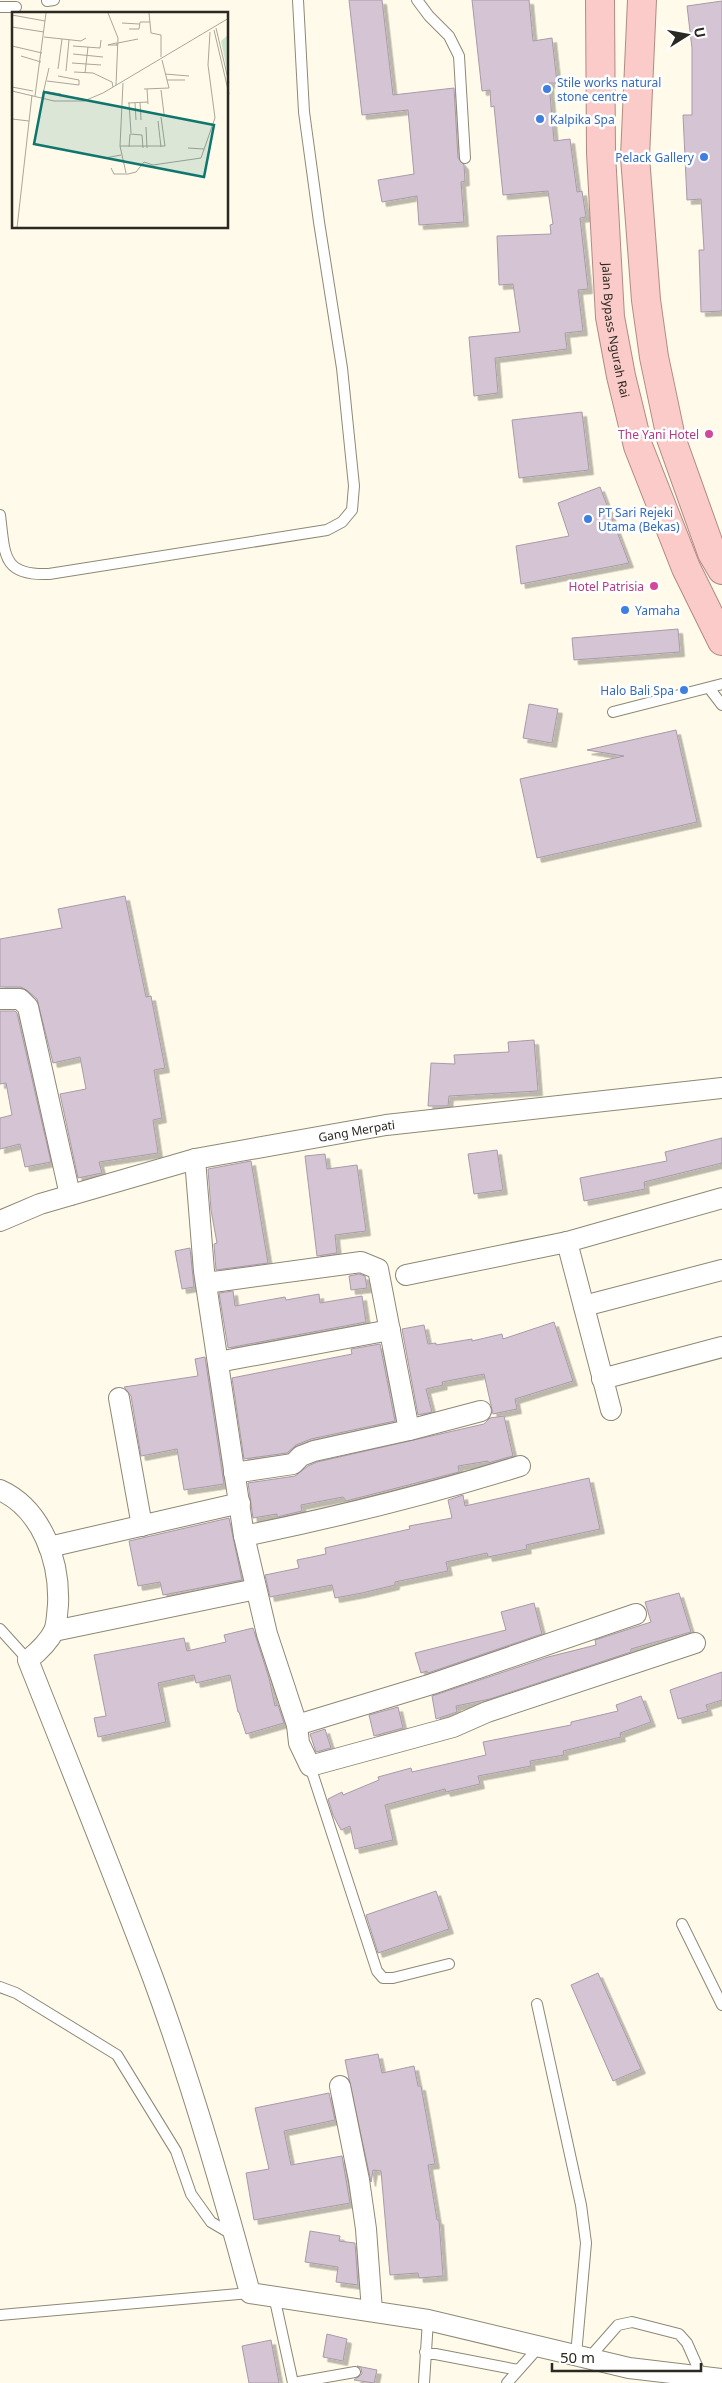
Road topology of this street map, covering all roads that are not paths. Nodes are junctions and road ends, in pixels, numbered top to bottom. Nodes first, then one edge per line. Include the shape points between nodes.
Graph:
1 (298, 0) edge
2 (417, 0) edge
3 (600, 0) edge
4 (642, 0) edge
5 (0, 7) edge
6 (16, 7) dead end
7 (465, 158) dead end
8 (0, 515) edge
9 (719, 559) edge
10 (722, 641) edge
11 (722, 684) edge
12 (709, 688) junction
13 (722, 705) edge
14 (613, 712) dead end
15 (0, 999) edge
16 (722, 1088) edge
17 (195, 1160) junction
18 (70, 1195) junction
19 (722, 1198) edge
20 (0, 1221) edge
21 (568, 1242) junction
22 (722, 1270) edge
23 (406, 1275) dead end
24 (206, 1283) junction
25 (584, 1306) junction
26 (390, 1330) junction
27 (722, 1347) edge
28 (218, 1362) junction
29 (602, 1378) junction
30 (119, 1398) dead end
31 (611, 1410) dead end
32 (481, 1411) dead end
33 (409, 1430) junction
34 (520, 1466) dead end
35 (234, 1473) junction
36 (0, 1490) edge
37 (240, 1504) junction
38 (142, 1526) junction
39 (244, 1536) junction
40 (49, 1547) junction
41 (256, 1589) junction
42 (636, 1614) dead end
43 (0, 1629) edge
44 (54, 1631) junction
45 (695, 1643) dead end
46 (28, 1660) junction
47 (297, 1725) junction
48 (310, 1766) junction
49 (682, 1924) dead end
50 (449, 1964) dead end
51 (0, 1987) edge
52 (537, 2004) dead end
53 (722, 2005) edge
54 (340, 2086) dead end
55 (235, 2237) junction
56 (250, 2293) junction
57 (274, 2296) junction
58 (372, 2311) junction
59 (0, 2315) edge
60 (428, 2320) junction
61 (539, 2347) junction
62 (425, 2352) junction
63 (583, 2357) junction
64 (518, 2370) junction
65 (355, 2372) dead end
66 (702, 2378) junction
67 (722, 2379) edge
68 (294, 2383) edge
69 (424, 2383) edge
70 (506, 2383) edge

1 - 8 lane via 304,112 342,368 354,486 352,510 342,522 327,530 31,575 16,570 7,558
2 - 7 lane via 449,36 459,56
3 - 10 highway, Jalan Bypass Ngurah Rai via 601,153 610,317 616,350 638,446 686,568
4 - 9 highway via 635,157 646,300 671,438
5 - 6 lane
11 - 12 lane
12 - 13 lane
12 - 14 lane
15 - 18 street via 20,999 28,1007
16 - 17 street, Gang Merpati via 386,1125
17 - 18 street, Gang Merpati
17 - 24 street
18 - 20 street, Gang Merpati
19 - 21 street
21 - 23 street
21 - 25 street
22 - 25 street
24 - 26 street via 361,1262 378,1269
24 - 28 street
25 - 29 street
26 - 28 street
26 - 33 street
27 - 29 street
28 - 35 street
29 - 31 street
30 - 38 street
32 - 33 street
33 - 35 street via 314,1451 301,1456 293,1464
34 - 39 street via 320,1520
35 - 37 street
36 - 40 street via 24,1506 35,1519
37 - 38 street
37 - 39 street
38 - 40 street
39 - 41 street
40 - 44 street via 58,1595
41 - 44 street
41 - 47 street
42 - 47 street via 432,1684
43 - 46 lane
44 - 46 street
45 - 48 street via 487,1712 453,1728
46 - 55 street via 153,1979
47 - 48 street via 299,1743
48 - 50 lane via 377,1971 383,1978 393,1978
49 - 53 lane
51 - 55 lane via 16,1993 117,2055 176,2151 191,2194 212,2222
52 - 63 lane via 581,2205 586,2243
54 - 58 street via 366,2229
55 - 56 street
56 - 57 street
56 - 59 lane
57 - 58 street
57 - 68 lane
58 - 60 street
60 - 61 street
60 - 62 lane
61 - 63 street
61 - 64 lane
62 - 64 lane
62 - 69 lane
63 - 66 street via 628,2368
63 - 66 lane via 618,2325 632,2322 679,2334 687,2343
64 - 70 lane
65 - 68 lane
66 - 67 street

